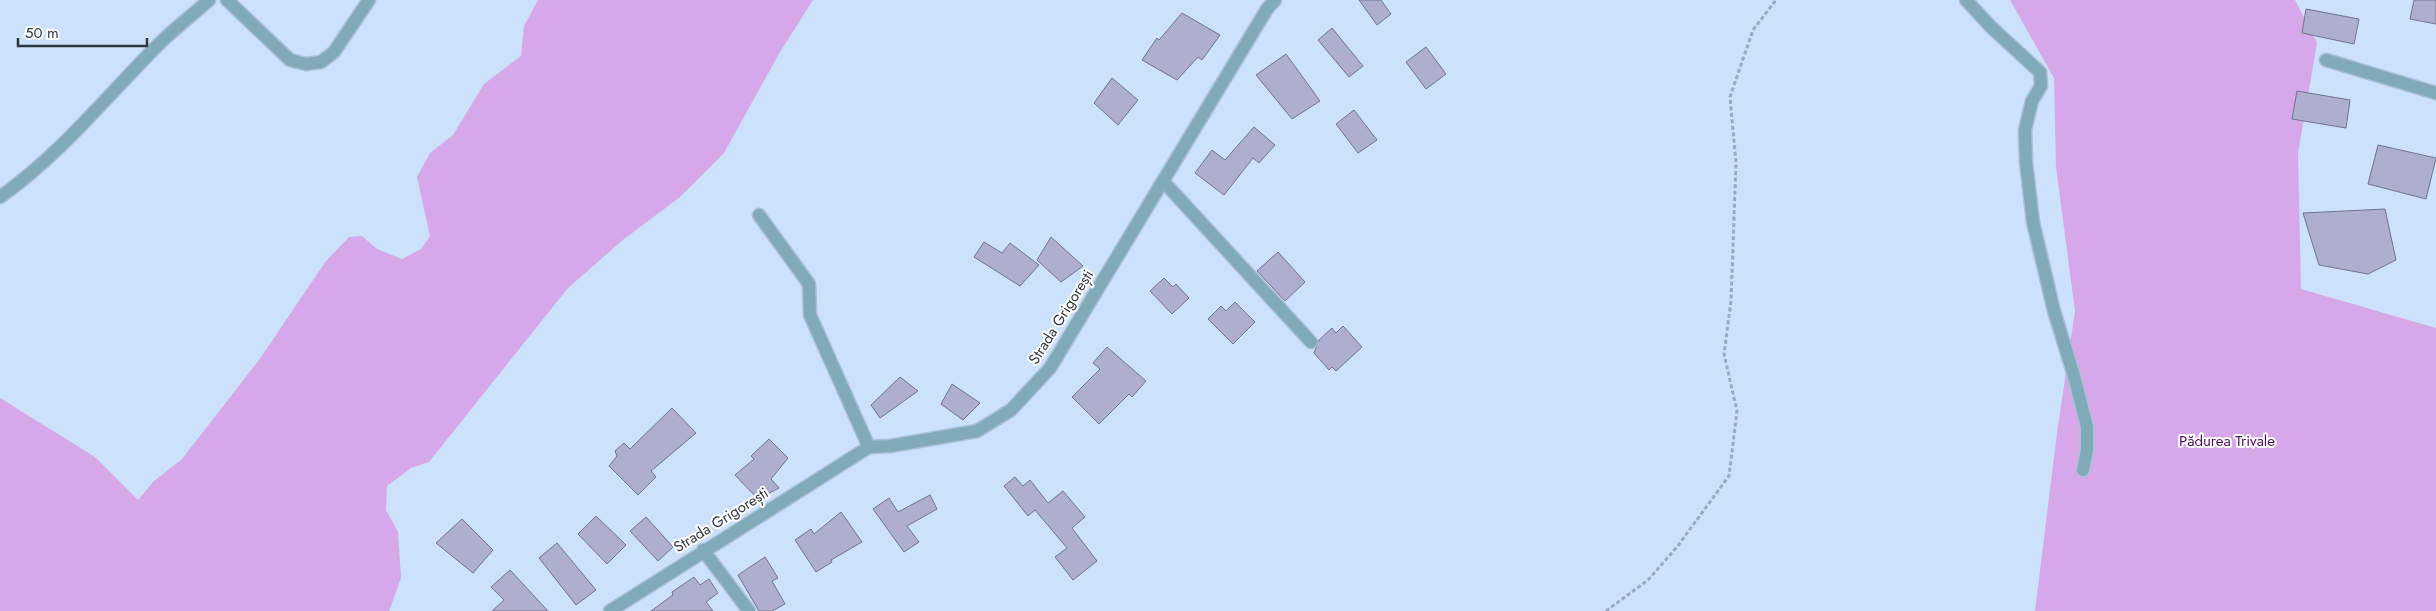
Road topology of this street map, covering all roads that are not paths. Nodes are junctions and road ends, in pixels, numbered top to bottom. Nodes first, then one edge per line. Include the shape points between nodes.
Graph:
1 (209, 0) edge
2 (227, 0) edge
3 (369, 0) edge
4 (1275, 0) edge
5 (1966, 0) edge
6 (2326, 60) dead end
7 (2436, 93) edge
8 (1163, 181) junction
9 (0, 197) edge
10 (759, 215) dead end
11 (1311, 342) dead end
12 (869, 447) junction
13 (2083, 470) dead end
14 (703, 550) junction
15 (610, 611) edge
16 (749, 611) edge

1 - 9 street via 154,49 22,182
2 - 3 street via 290,60 306,64 321,62 334,52
4 - 8 street, Strada Grigorești
5 - 13 street via 2040,72 2040,86 2032,101 2025,130 2026,162 2035,230 2087,427
6 - 7 street
8 - 11 street
8 - 12 street, Strada Grigorești via 1050,368 1011,410 977,430
10 - 12 street via 809,284 810,315
12 - 14 street, Strada Grigorești
14 - 15 street, Strada Grigorești
14 - 16 street

